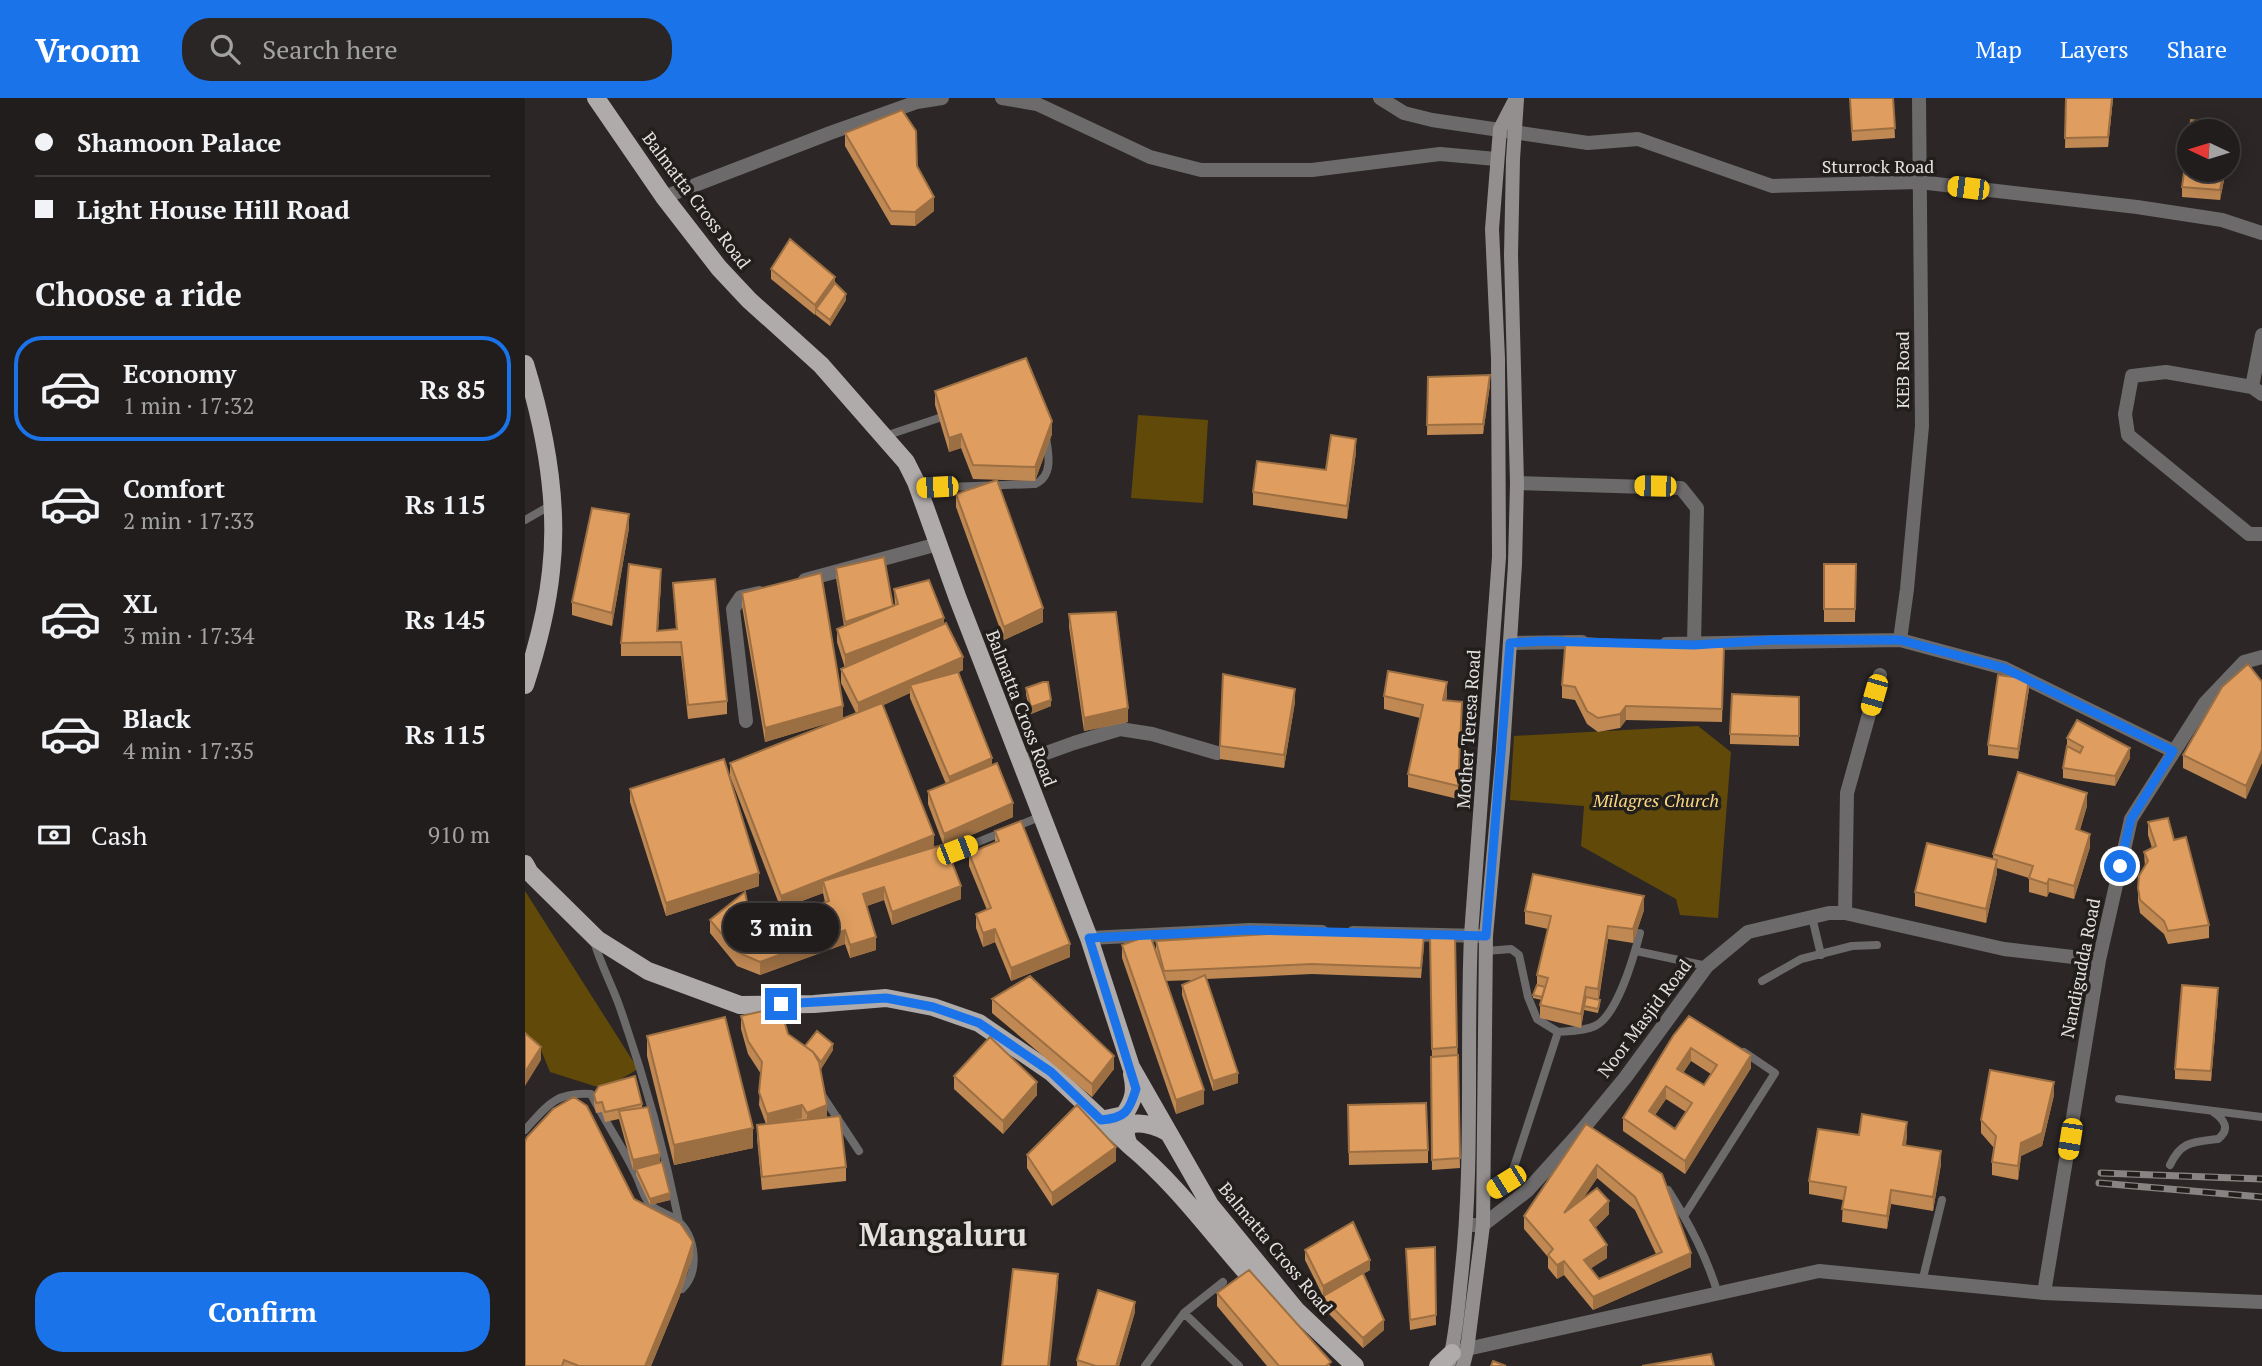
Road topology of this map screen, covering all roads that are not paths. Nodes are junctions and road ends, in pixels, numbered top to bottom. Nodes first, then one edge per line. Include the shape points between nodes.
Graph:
1 (596, 98) edge
2 (942, 98) edge
3 (1002, 98) edge
4 (1380, 98) edge
5 (1517, 98) edge
6 (1919, 98) edge
7 (1500, 129) junction
8 (1517, 132) junction
9 (1496, 159) junction
10 (1919, 182) junction
11 (664, 197) junction
12 (1511, 228) junction
13 (1492, 229) junction
14 (2262, 233) edge
15 (2262, 335) edge
16 (525, 364) edge
17 (2257, 391) edge
18 (960, 411) edge
19 (1044, 428) edge
20 (885, 436) junction
21 (1517, 483) junction
22 (918, 488) junction
23 (553, 504) junction
24 (525, 520) edge
25 (2262, 534) edge
26 (938, 544) junction
27 (793, 583) edge
28 (767, 590) edge
29 (1900, 640) junction
30 (1598, 642) edge
31 (1510, 643) junction
32 (1653, 643) edge
33 (1694, 645) junction
34 (2262, 657) edge
35 (1880, 675) dead end
36 (525, 685) edge
37 (746, 721) dead end
38 (2173, 751) junction
39 (1217, 753) edge
40 (1021, 762) junction
41 (1042, 816) junction
42 (927, 862) edge
43 (525, 864) edge
44 (1845, 913) junction
45 (1812, 917) junction
46 (591, 933) junction
47 (1640, 933) edge
48 (1471, 935) junction
49 (1089, 938) junction
50 (1486, 943) junction
51 (1877, 945) dead end
52 (1636, 951) junction
53 (1821, 955) junction
54 (2099, 960) junction
55 (1707, 967) junction
56 (1762, 981) dead end
57 (1558, 1032) junction
58 (1740, 1049) edge
59 (1131, 1067) junction
60 (814, 1082) edge
61 (2119, 1099) dead end
62 (2210, 1111) junction
63 (2262, 1117) edge
64 (1101, 1120) junction
65 (525, 1130) edge
66 (1167, 1132) junction
67 (1129, 1145) junction
68 (859, 1151) dead end
69 (2170, 1165) dead end
70 (1668, 1191) edge
71 (1484, 1196) junction
72 (1942, 1200) dead end
73 (1684, 1216) junction
74 (679, 1222) junction
75 (1467, 1225) junction
76 (1483, 1225) junction
77 (1223, 1282) dead end
78 (1922, 1282) junction
79 (682, 1289) edge
80 (2044, 1293) junction
81 (1718, 1294) junction
82 (2262, 1302) edge
83 (1184, 1312) junction
84 (1457, 1359) edge
85 (1145, 1366) edge
86 (1238, 1366) edge
87 (1333, 1366) edge
88 (1355, 1366) edge
89 (1439, 1366) edge

1 - 11 main road, Balmatta Cross Road
2 - 11 street via 917,102
3 - 9 street via 1037,104 1150,157 1201,170 1312,170 1440,154
4 - 7 street, Sturrock Road via 1404,113
5 - 7 main road, Mother Teresa Road
5 - 8 main road
6 - 10 street, KEB Road
7 - 8 street, Sturrock Road
7 - 9 main road, Mother Teresa Road
8 - 10 street, Sturrock Road via 1588,143 1638,139 1772,186
8 - 12 main road
9 - 13 main road, Mother Teresa Road
10 - 14 street, Sturrock Road via 2222,220
10 - 29 street, KEB Road via 1922,426
11 - 20 main road, Balmatta Cross Road via 719,268 821,365
12 - 13 main road
12 - 21 main road
13 - 48 main road, Mother Teresa Road via 1499,556
15 - 17 street
16 - 23 main road via 537,405
17 - 25 street via 2166,372 2132,376 2125,414 2128,435 2249,534
18 - 20 lane
19 - 22 lane via 1048,466 1044,480
20 - 22 main road, Balmatta Cross Road via 906,462
21 - 31 main road
21 - 33 street via 1681,488 1697,508
22 - 26 main road, Balmatta Cross Road
23 - 24 lane
23 - 36 main road via 552,569
26 - 27 street
26 - 40 main road, Balmatta Cross Road
28 - 37 street via 741,597 733,609
29 - 33 street
29 - 38 street via 2004,668
30 - 31 street
31 - 50 main road
32 - 33 street
34 - 38 street, Nandigudda Road via 2244,662 2205,703
35 - 44 street via 1847,793
38 - 54 street, Nandigudda Road via 2131,819
39 - 40 street via 1120,729
40 - 41 main road, Balmatta Cross Road
41 - 42 lane
41 - 49 main road, Balmatta Cross Road
43 - 46 main road
44 - 45 street, Noor Masjid Road
44 - 54 street, Noor Masjid Road via 2004,949
45 - 53 lane
45 - 55 street, Noor Masjid Road via 1748,932
46 - 64 main road via 648,971 740,1006 782,1011 886,998 933,1007 979,1023 1051,1072
46 - 74 lane via 639,1065
47 - 52 lane
48 - 49 street via 1250,930
48 - 50 street
48 - 75 main road, Mother Teresa Road
49 - 59 main road, Balmatta Cross Road
50 - 57 lane via 1519,955 1537,1019
50 - 71 main road
51 - 53 lane via 1851,946
52 - 55 lane
52 - 57 lane via 1619,995 1598,1025
53 - 56 lane via 1801,959
54 - 80 street, Nandigudda Road
55 - 76 street, Noor Masjid Road via 1582,1130 1527,1191
57 - 71 lane via 1513,1170 1506,1182
58 - 73 lane via 1775,1073
59 - 64 main road via 1136,1089 1132,1104 1124,1115
59 - 66 main road, Balmatta Cross Road
60 - 68 lane
61 - 62 lane
62 - 63 lane
62 - 69 lane via 2224,1122 2222,1135 2183,1146
64 - 67 main road
65 - 74 lane via 552,1101 571,1093 591,1094 648,1203
66 - 67 main road via 1138,1122 1126,1132
66 - 88 main road, Balmatta Cross Road via 1210,1205 1296,1310
67 - 87 main road via 1177,1189 1229,1254
70 - 73 lane
71 - 76 main road
72 - 78 lane
73 - 81 lane
74 - 79 lane via 693,1247 694,1266 691,1281
75 - 76 street
75 - 84 main road, Mother Teresa Road
76 - 84 main road
77 - 83 lane
78 - 80 street
78 - 81 street via 1819,1271
80 - 82 street
81 - 84 street
83 - 85 lane
83 - 86 lane
84 - 89 main road

